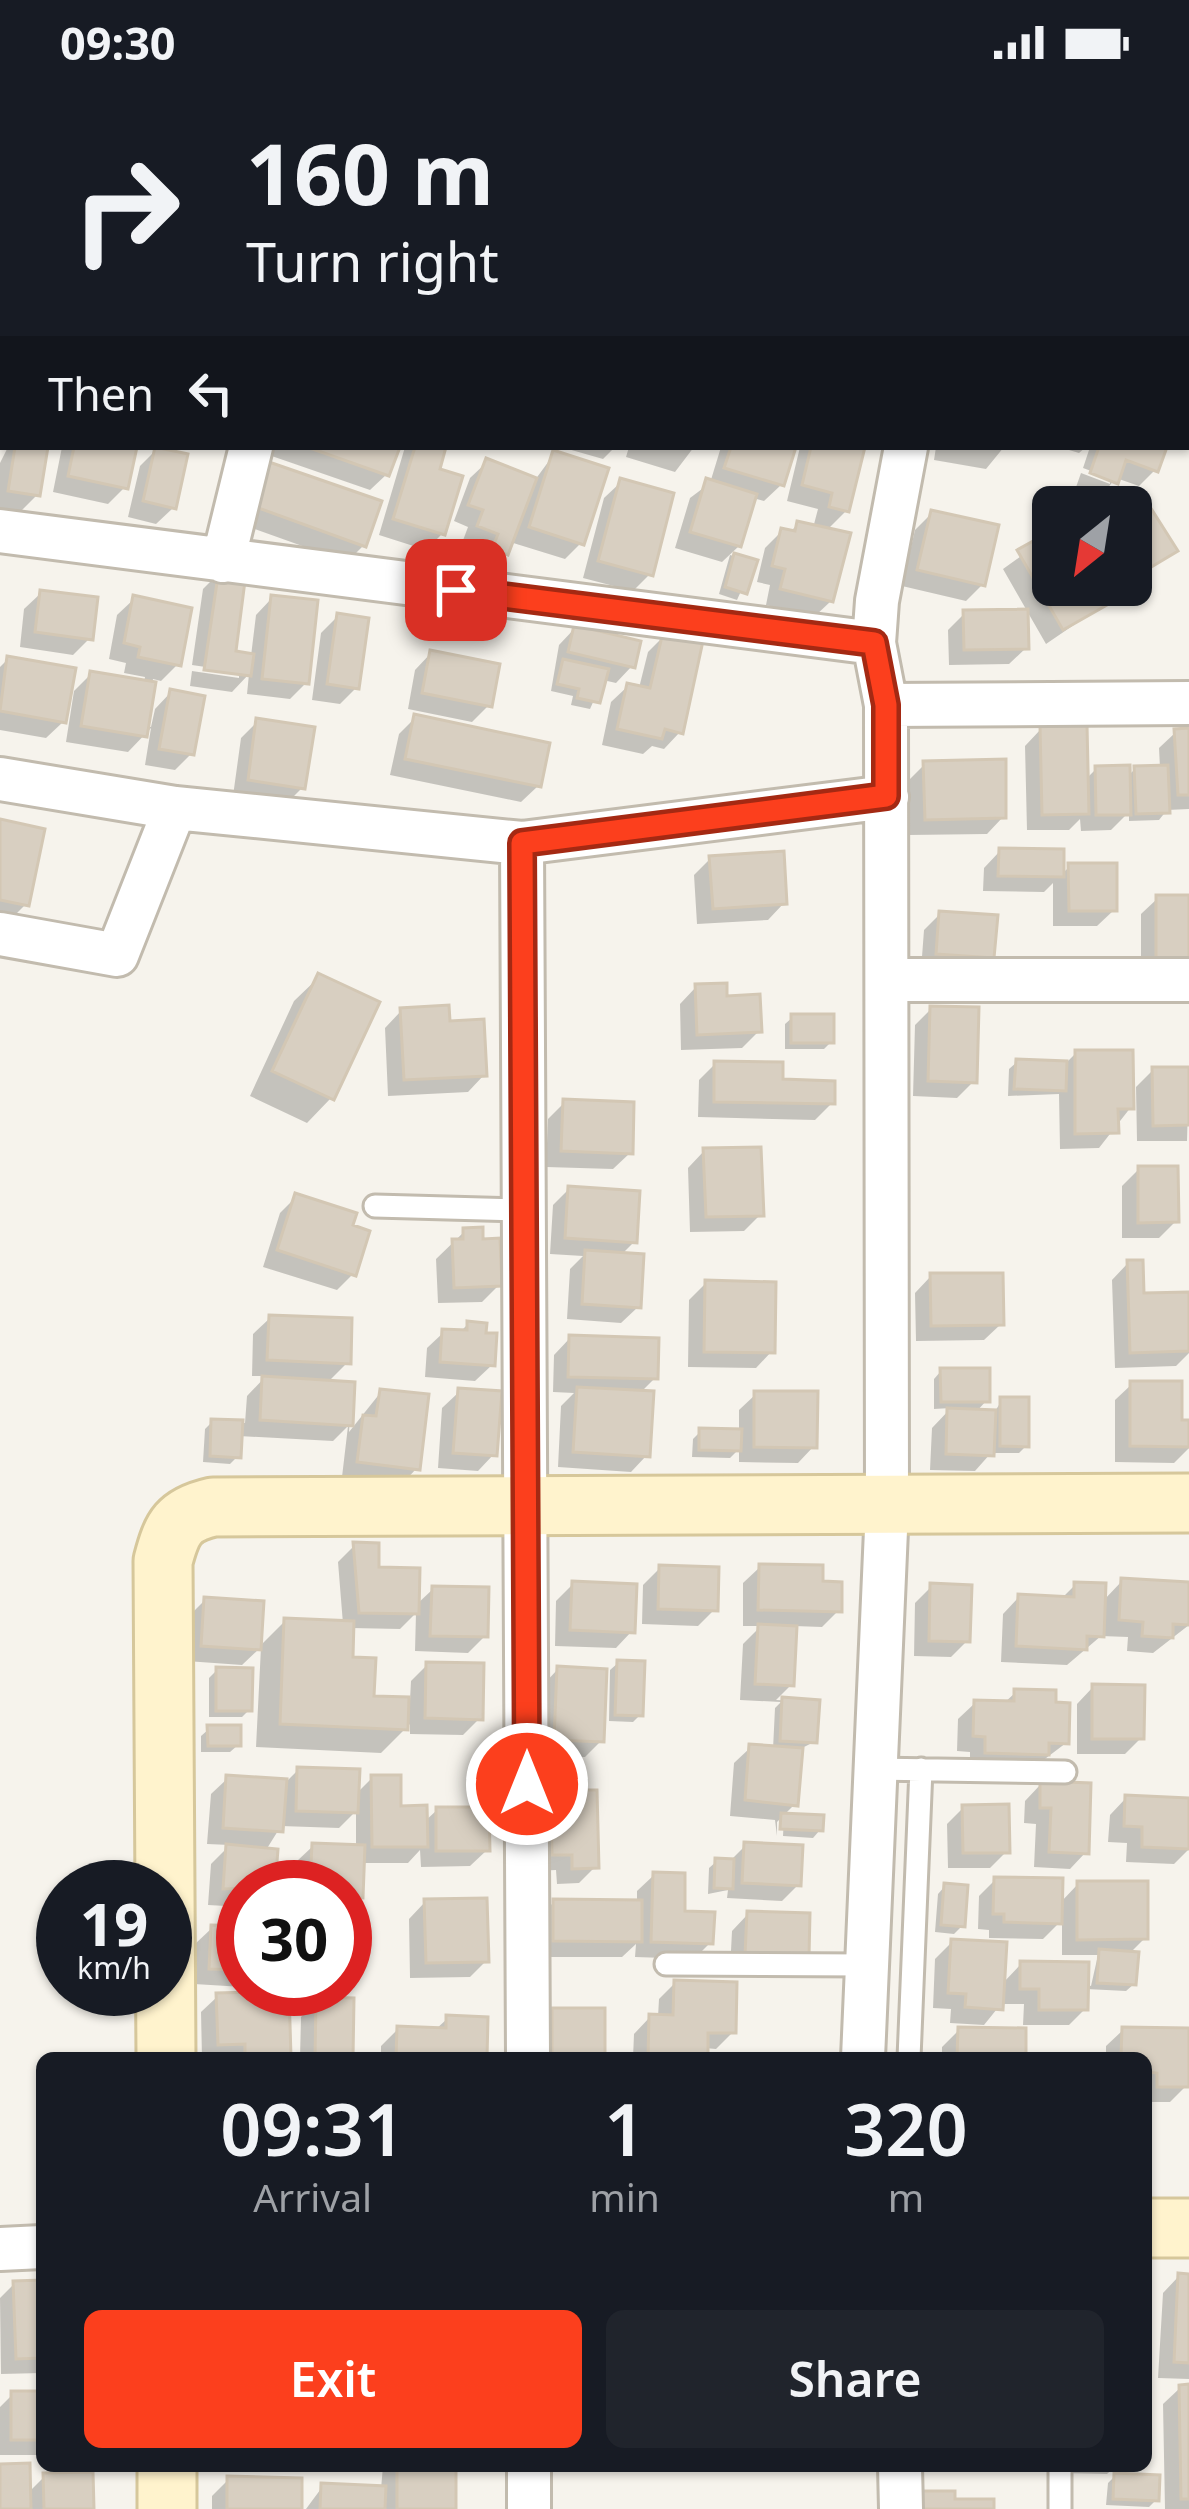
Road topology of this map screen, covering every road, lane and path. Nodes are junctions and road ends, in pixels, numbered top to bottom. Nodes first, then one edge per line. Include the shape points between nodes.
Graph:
1 (250, 450) edge
2 (906, 450) edge
3 (0, 531) edge
4 (223, 561) junction
5 (874, 643) junction
6 (1189, 704) edge
7 (886, 705) junction
8 (0, 779) edge
9 (886, 796) junction
10 (176, 808) junction
11 (522, 843) junction
12 (0, 934) edge
13 (887, 980) junction
14 (1189, 980) edge
15 (375, 1206) dead end
16 (520, 1210) junction
17 (1189, 1503) edge
18 (887, 1507) junction
19 (526, 1509) junction
20 (873, 1768) junction
21 (921, 1769) junction
22 (1065, 1772) dead end
23 (666, 1964) dead end
24 (866, 1965) junction
25 (166, 2052) edge
26 (528, 2052) edge
27 (863, 2052) edge
28 (909, 2052) edge
29 (1152, 2228) edge
30 (1189, 2228) edge
31 (36, 2248) edge
32 (0, 2249) edge
33 (167, 2472) edge
34 (529, 2472) edge
35 (900, 2472) edge
36 (1060, 2472) edge
37 (167, 2509) edge
38 (529, 2509) edge
39 (901, 2509) edge
40 (1060, 2509) edge

1 - 4 street
2 - 5 street
3 - 4 street
4 - 5 street
5 - 7 street
6 - 7 street
7 - 9 street
8 - 10 street
9 - 11 street
9 - 13 street
10 - 11 street
10 - 12 street via 117,955
11 - 16 street
13 - 14 street
13 - 18 street
15 - 16 lane
16 - 19 street
17 - 18 street
18 - 19 street
18 - 20 street
19 - 25 street via 213,1507 186,1514 171,1530 164,1562
19 - 26 street
20 - 21 lane
20 - 24 street
21 - 22 lane
21 - 28 lane
23 - 24 lane
24 - 27 street
29 - 30 street
31 - 32 street
33 - 37 street
34 - 38 street
35 - 39 street
36 - 40 lane

